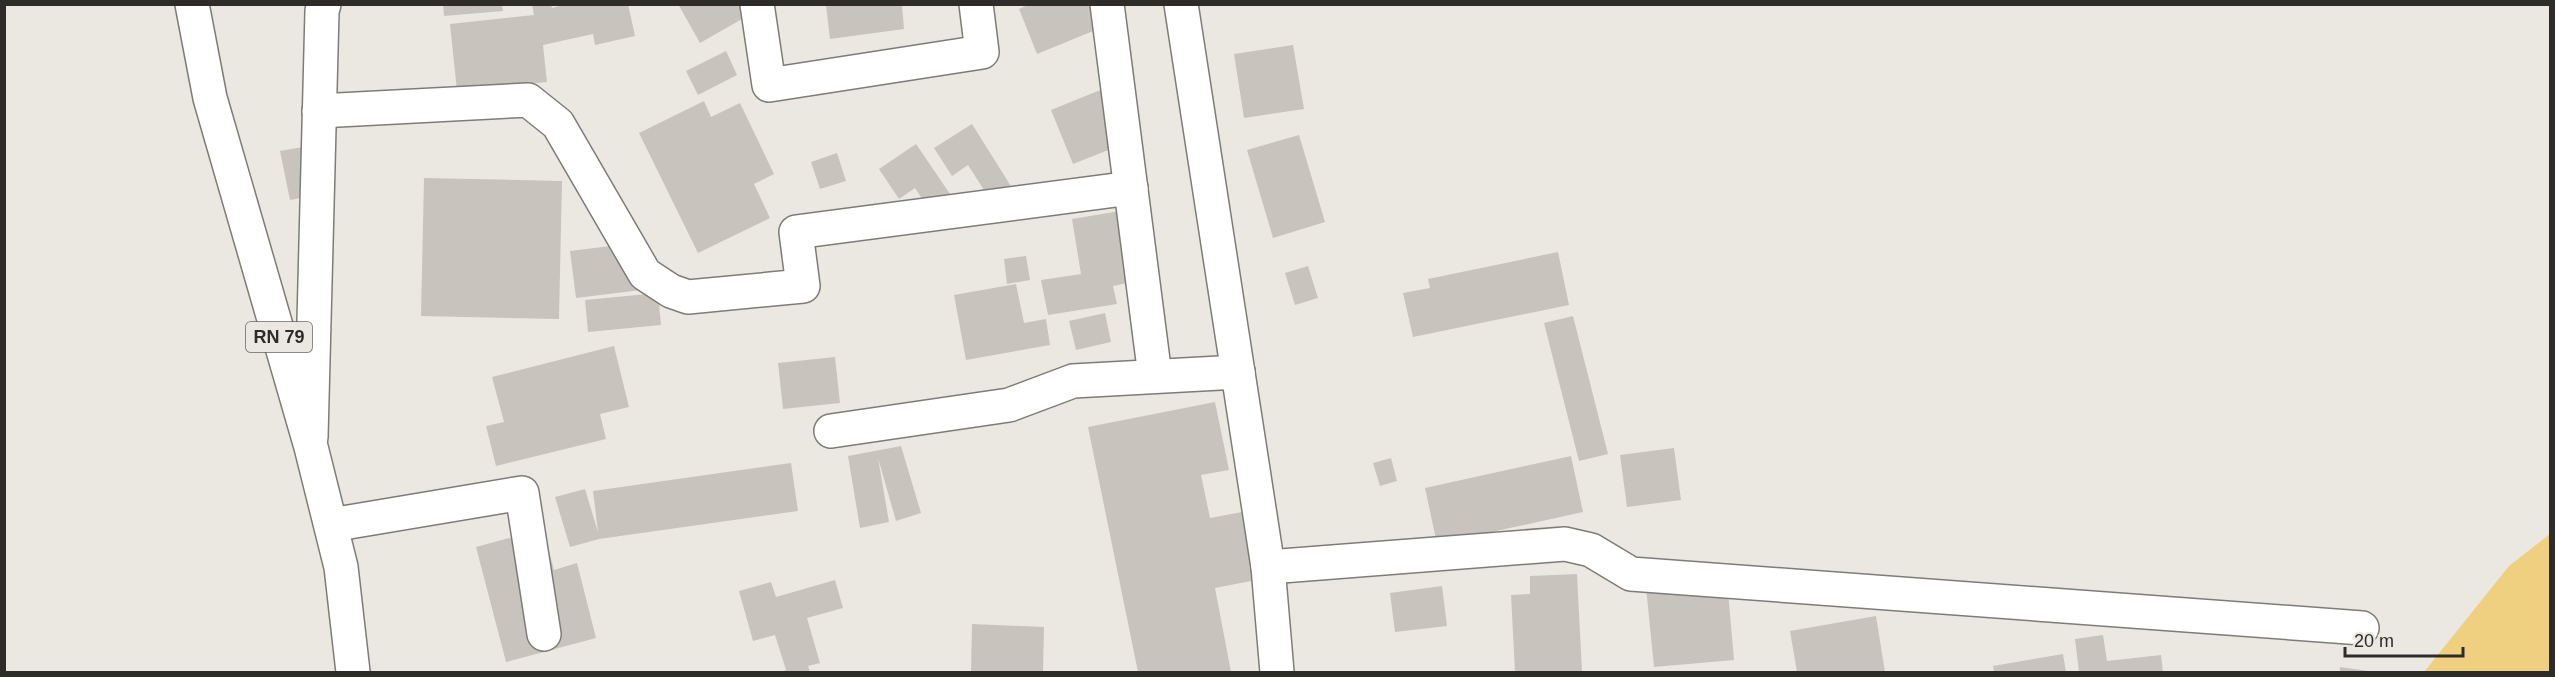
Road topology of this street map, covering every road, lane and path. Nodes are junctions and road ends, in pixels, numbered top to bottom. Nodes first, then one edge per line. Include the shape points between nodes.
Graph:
1 (192, 4) edge
2 (324, 4) edge
3 (758, 4) edge
4 (976, 4) edge
5 (1107, 4) edge
6 (1181, 4) edge
7 (319, 111) junction
8 (1131, 188) junction
9 (1238, 372) junction
10 (1155, 376) junction
11 (831, 431) dead end
12 (311, 447) junction
13 (331, 525) junction
14 (1268, 567) junction
15 (2362, 628) dead end
16 (544, 634) dead end
17 (353, 672) edge
18 (1276, 672) edge

1 - 12 street, RN 79 via 210,98
2 - 7 street
3 - 4 street via 769,85 982,51
5 - 8 street
6 - 9 street
7 - 8 street via 528,100 558,124 645,274 688,297 803,286 796,232
7 - 12 street
8 - 10 street
9 - 10 street
9 - 14 street
10 - 11 street via 1073,381 1009,405
12 - 13 street, RN 79
13 - 16 street via 522,493
13 - 17 street, RN 79 via 341,567
14 - 15 street via 1565,544 1591,550 1631,574
14 - 18 street

